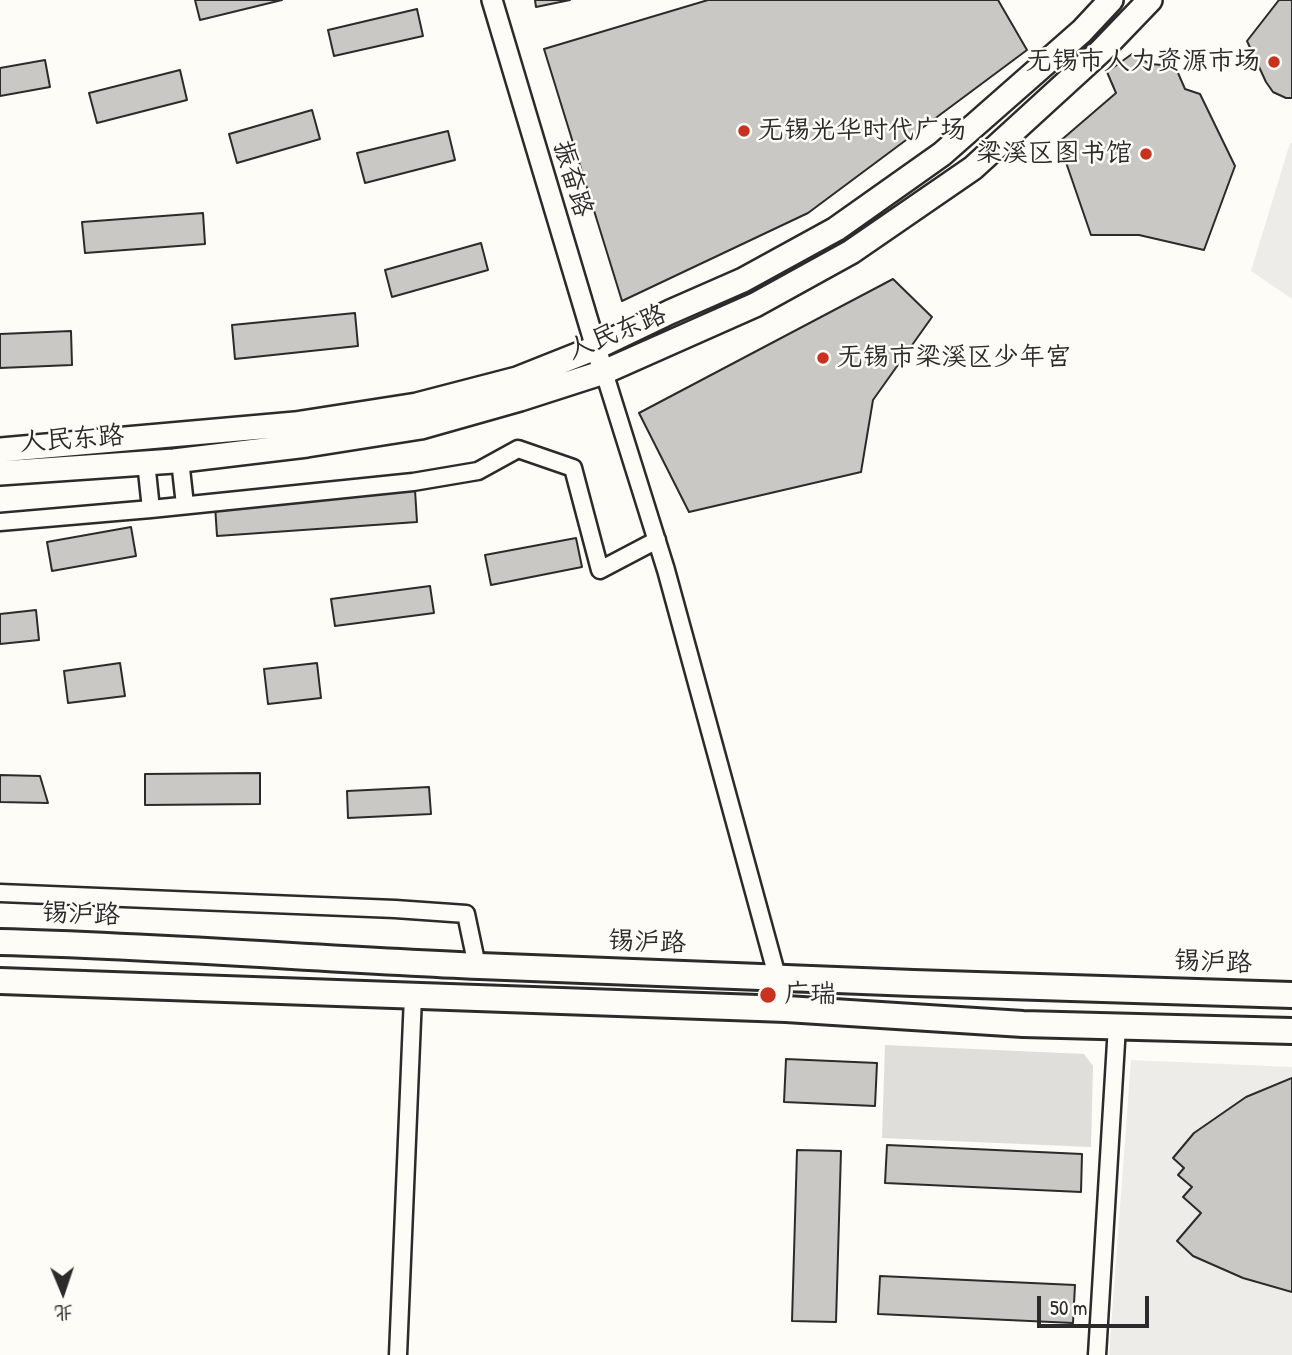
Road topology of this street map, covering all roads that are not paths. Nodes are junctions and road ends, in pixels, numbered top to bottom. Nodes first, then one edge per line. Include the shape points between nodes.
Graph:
1 (492, 0) edge
2 (1111, 0) edge
3 (1150, 0) edge
4 (595, 348) junction
5 (604, 372) junction
6 (0, 450) edge
7 (180, 460) junction
8 (146, 462) junction
9 (0, 473) edge
10 (185, 505) junction
11 (151, 509) junction
12 (0, 522) edge
13 (657, 540) junction
14 (0, 893) edge
15 (0, 942) edge
16 (477, 966) junction
17 (777, 978) junction
18 (0, 981) edge
19 (1292, 995) edge
20 (412, 996) junction
21 (786, 1009) junction
22 (1117, 1026) junction
23 (1292, 1031) edge
24 (398, 1355) edge
25 (1097, 1355) edge

1 - 4 street, 振奋路
2 - 4 main road, 人民东路 via 942,154 836,229 743,280
3 - 5 main road, 人民东路 via 972,168 861,246 755,305
4 - 5 street, 振奋路
4 - 6 main road, 人民东路 via 517,379 417,405 295,424
5 - 7 main road, 人民东路 via 421,427
5 - 13 street
7 - 8 main road, 人民东路
7 - 10 street
8 - 9 main road, 人民东路
8 - 11 street
10 - 11 street
10 - 13 street via 413,482 478,471 518,449 573,468 600,570
11 - 12 street
13 - 17 street
14 - 16 street via 466,914
15 - 16 main road, 锡沪路
16 - 17 main road, 锡沪路
17 - 19 main road, 锡沪路
17 - 21 street
18 - 20 main road
20 - 21 main road
20 - 24 street
21 - 22 main road
22 - 23 main road
22 - 25 street

